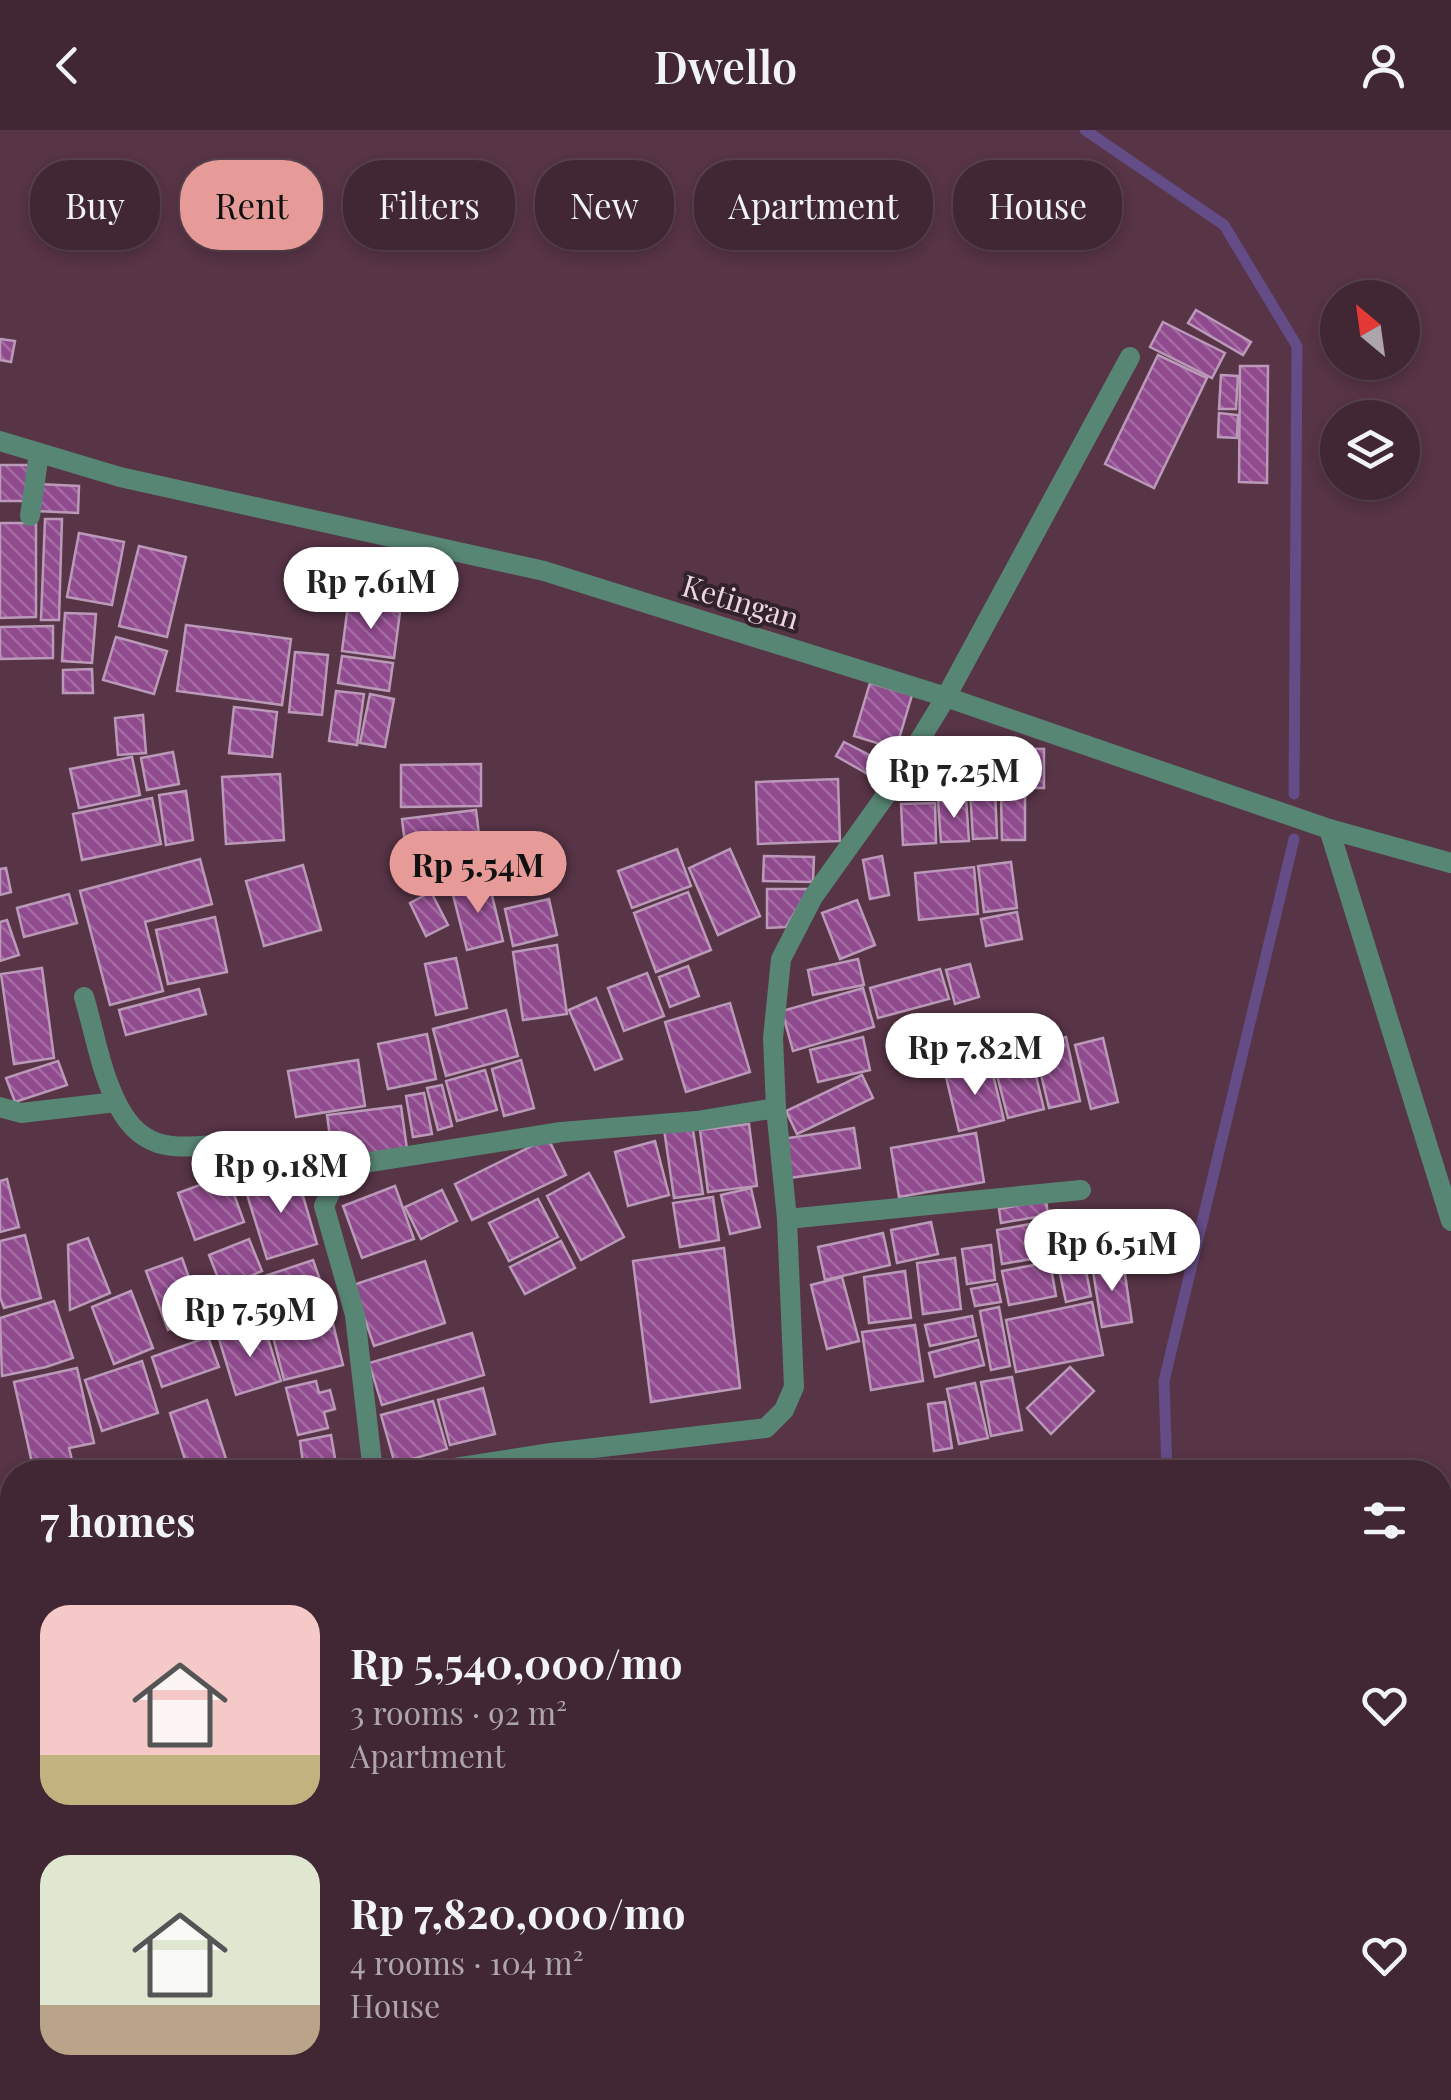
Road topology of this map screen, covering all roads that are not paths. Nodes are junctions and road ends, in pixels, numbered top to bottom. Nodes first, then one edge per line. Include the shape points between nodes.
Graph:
1 (1130, 357) dead end
2 (0, 441) edge
3 (39, 453) junction
4 (30, 516) dead end
5 (946, 698) junction
6 (1329, 828) junction
7 (1451, 863) edge
8 (84, 996) dead end
9 (116, 1102) junction
10 (0, 1106) edge
11 (776, 1108) junction
12 (340, 1173) junction
13 (1082, 1190) dead end
14 (787, 1220) junction
15 (1451, 1221) edge
16 (372, 1460) edge
17 (572, 1460) edge

1 - 5 street
2 - 3 street, Ketingan
3 - 4 street
3 - 5 street, Ketingan via 544,571
5 - 6 street, Ketingan
5 - 11 street via 813,898 782,959 772,1038
6 - 7 street, Ketingan
6 - 15 street
8 - 9 street
9 - 10 street via 22,1113
9 - 12 street via 150,1142 255,1143 296,1150
11 - 12 street via 697,1122 561,1132 370,1162
11 - 14 street
12 - 16 street via 324,1206 355,1315
13 - 14 street
14 - 17 street via 794,1388 784,1410 766,1428

